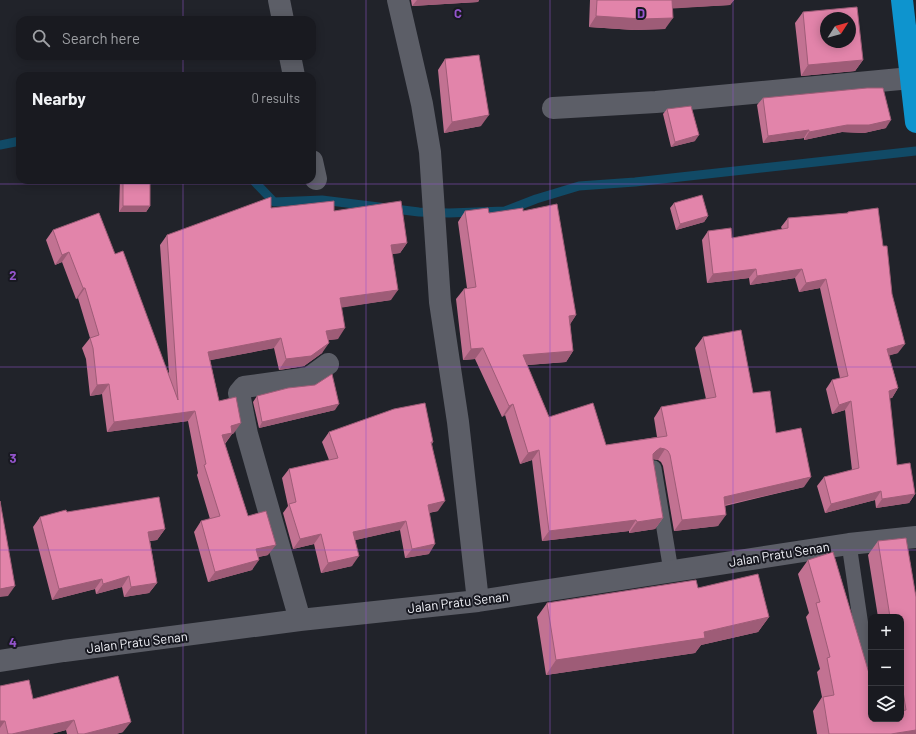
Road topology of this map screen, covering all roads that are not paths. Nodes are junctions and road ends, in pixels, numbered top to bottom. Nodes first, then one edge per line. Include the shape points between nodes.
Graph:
1 (279, 0) edge
2 (398, 0) edge
3 (902, 0) edge
4 (282, 16) edge
5 (291, 60) edge
6 (293, 72) edge
7 (911, 78) junction
8 (554, 108) dead end
9 (916, 122) edge
10 (328, 364) dead end
11 (654, 468) edge
12 (916, 537) edge
13 (849, 544) junction
14 (671, 571) junction
15 (478, 601) junction
16 (300, 620) junction
17 (0, 661) edge
18 (870, 686) edge

1 - 4 street
2 - 15 street via 422,104 430,152 440,302 458,422
3 - 7 highway
5 - 6 street
7 - 8 street via 656,102
7 - 9 highway
10 - 16 street via 309,378 244,387 239,392 247,434
11 - 14 lane
12 - 13 street, Jalan Pratu Senan
13 - 14 street, Jalan Pratu Senan
13 - 18 lane
14 - 15 street, Jalan Pratu Senan
15 - 16 street, Jalan Pratu Senan
16 - 17 street, Jalan Pratu Senan

